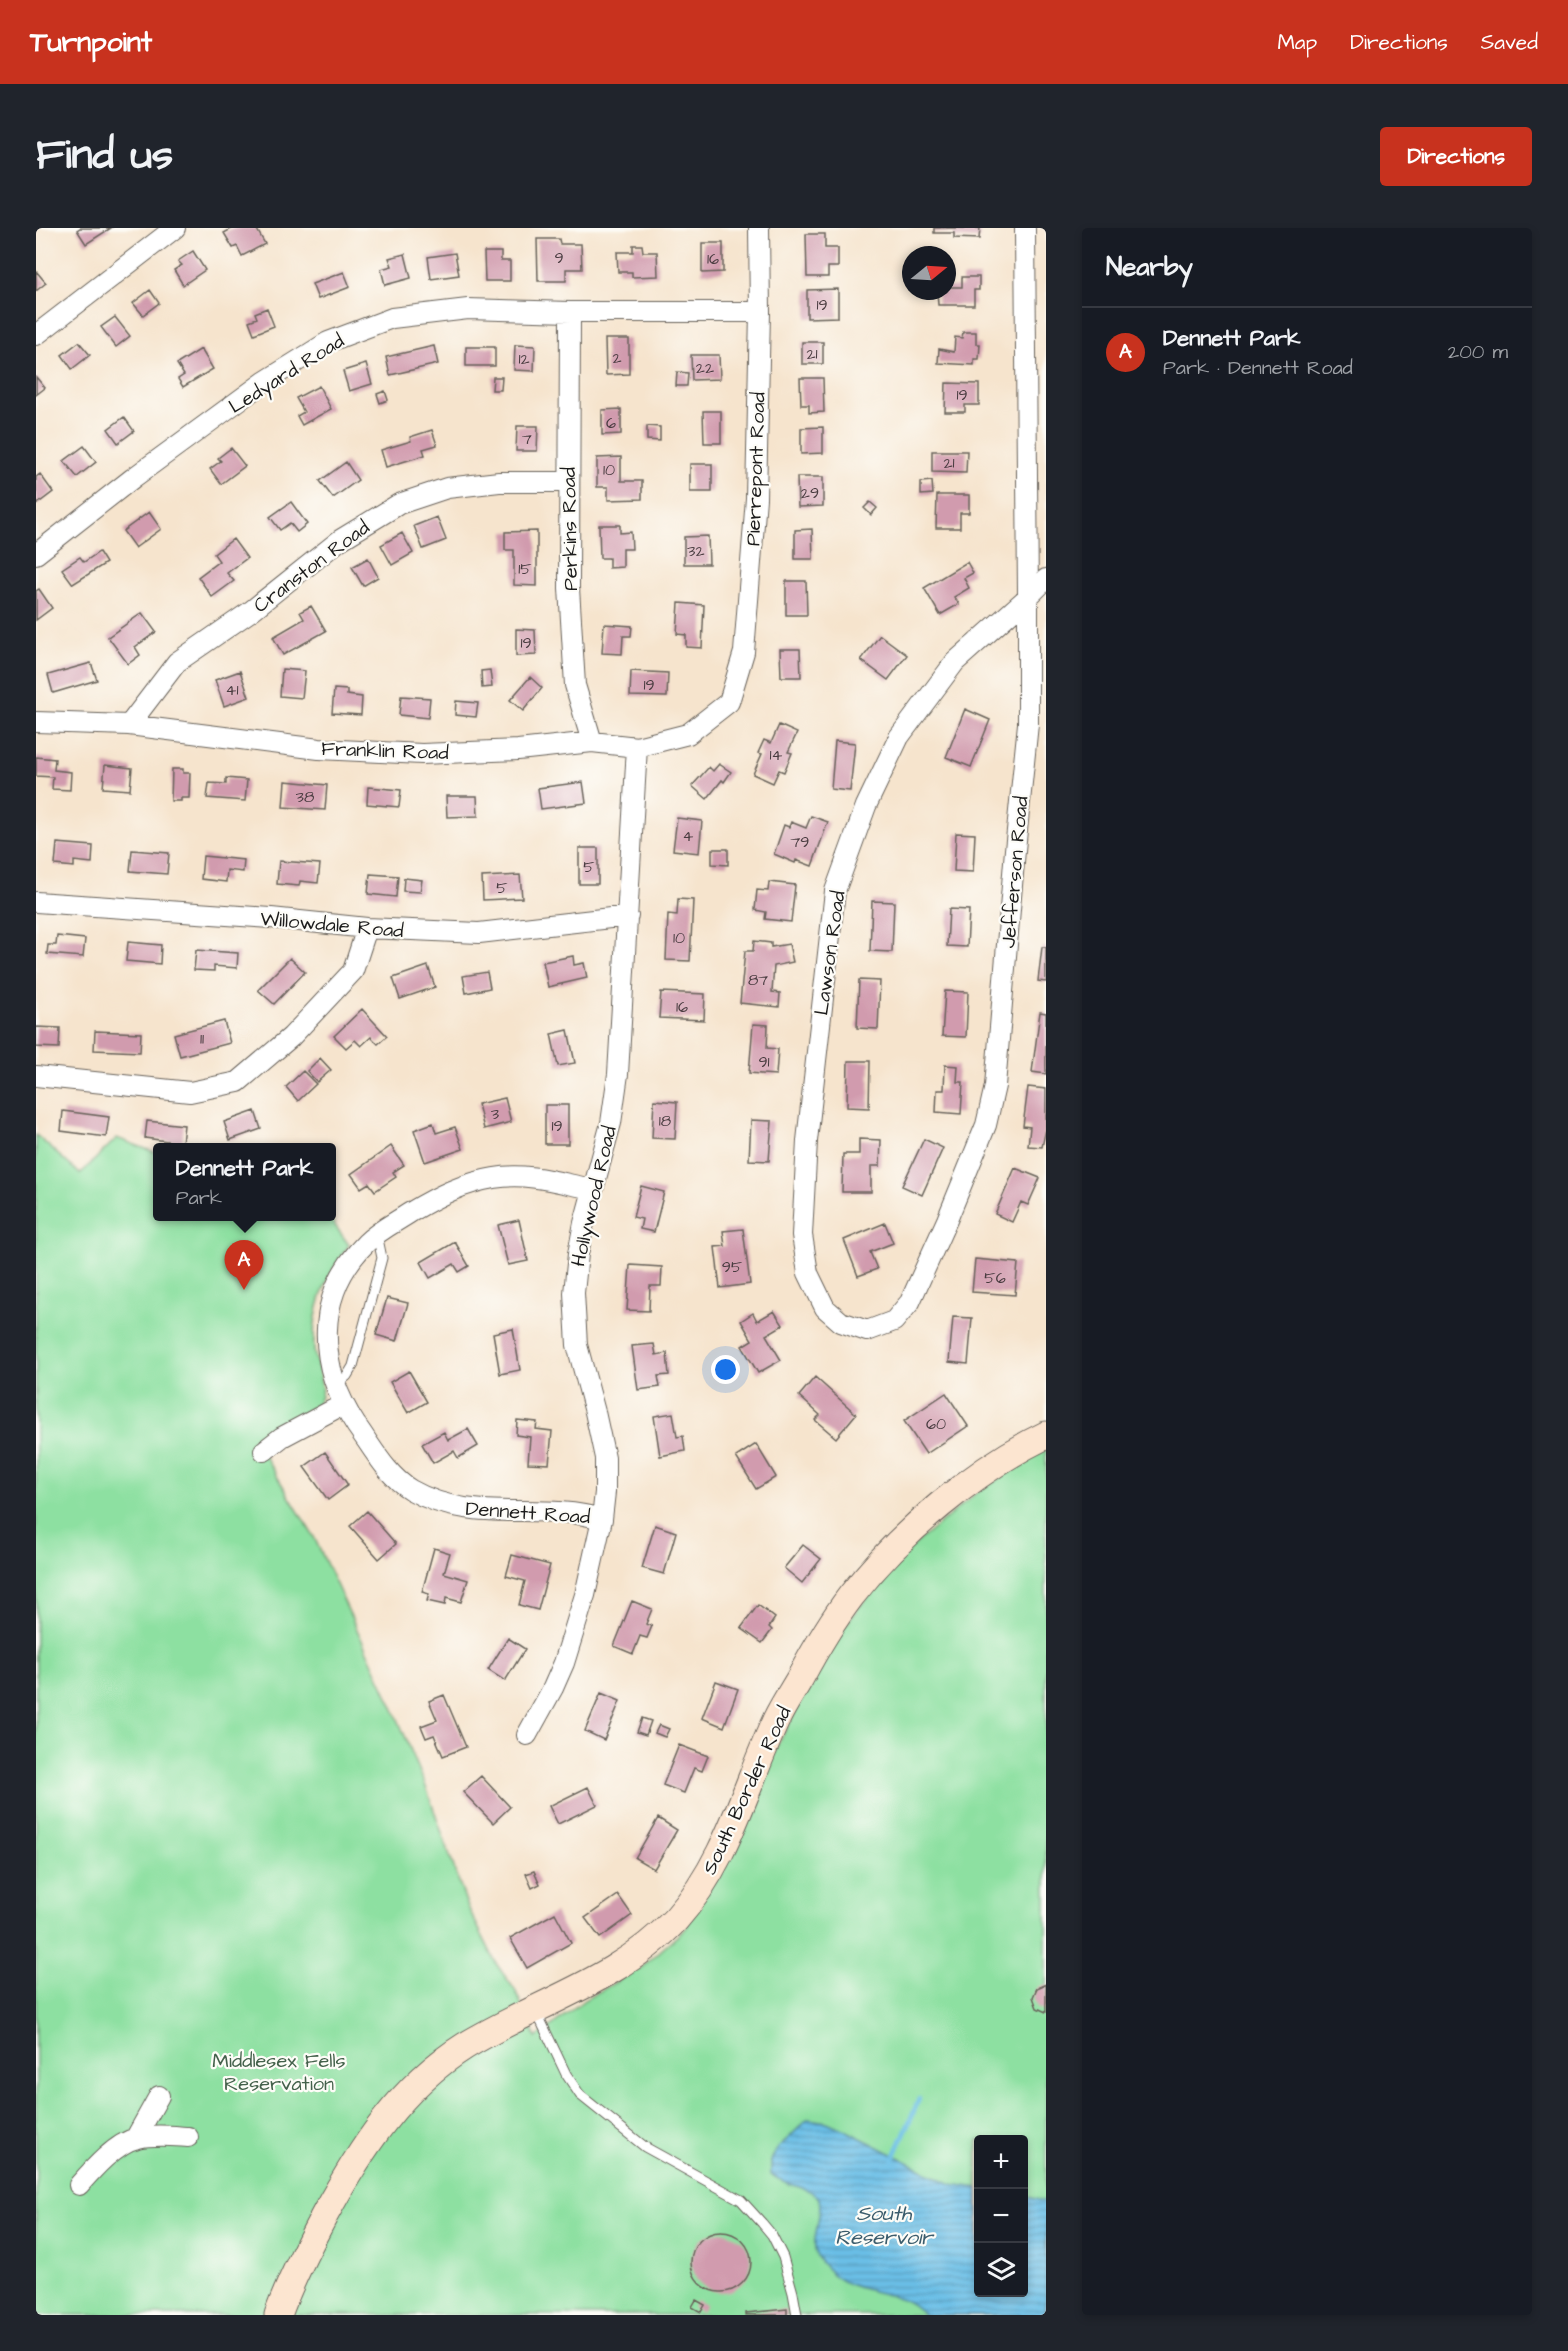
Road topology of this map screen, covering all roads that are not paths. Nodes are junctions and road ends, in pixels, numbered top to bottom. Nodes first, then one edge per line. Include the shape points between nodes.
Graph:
1 (175, 228) edge
2 (759, 228) edge
3 (1025, 228) edge
4 (570, 312) junction
5 (760, 312) junction
6 (36, 335) edge
7 (568, 482) junction
8 (36, 555) edge
9 (1046, 579) edge
10 (1028, 597) junction
11 (724, 705) joint
12 (36, 722) edge
13 (129, 725) junction
14 (592, 742) junction
15 (637, 747) junction
16 (36, 902) edge
17 (628, 916) junction
18 (367, 928) junction
19 (36, 1076) edge
20 (592, 1189) junction
21 (377, 1234) junction
22 (867, 1331) joint
23 (335, 1385) junction
24 (344, 1404) junction
25 (1046, 1435) edge
26 (264, 1451) dead end
27 (602, 1519) junction
28 (526, 1735) dead end
29 (535, 2009) junction
30 (159, 2096) dead end
31 (188, 2137) dead end
32 (135, 2139) junction
33 (79, 2185) dead end
34 (278, 2315) edge
35 (797, 2315) edge

1 - 6 street
2 - 5 street, Pierrepont Road
3 - 10 street, Jefferson Road
4 - 5 street, Ledyard Road
4 - 7 street, Perkins Road
4 - 8 street, Ledyard Road via 468,309 392,318 328,342 264,382
5 - 11 street, Pierrepont Road via 756,498 744,652 729,702
7 - 13 street, Cranston Road via 499,482 447,488 399,504 340,540 251,611 177,662
7 - 14 street, Perkins Road via 575,686
9 - 10 street, Lawson Road
10 - 22 street, Jefferson Road via 1028,724 995,1086 986,1125 910,1302 894,1321
10 - 22 street, Lawson Road via 955,662 899,737 866,806 835,891 807,1141 802,1235 808,1273 825,1308 841,1322
11 - 15 street, Franklin Road via 688,734
12 - 13 street, Franklin Road
13 - 14 street, Franklin Road via 319,749 422,754
14 - 15 street, Franklin Road
15 - 17 street, Hollywood Road
16 - 18 street, Willowdale Road
17 - 18 street, Willowdale Road via 479,933
17 - 20 street, Hollywood Road via 615,1099
18 - 19 street via 353,971 291,1037 238,1082 190,1092
20 - 21 street, Dennett Road via 525,1177 478,1181 445,1192
20 - 27 street, Hollywood Road via 578,1254 574,1314 580,1360 603,1447 606,1481
21 - 23 lane via 382,1258 353,1366
21 - 23 street, Dennett Road via 350,1262 329,1311 326,1347
23 - 24 street, Dennett Road
24 - 26 street
24 - 27 street, Dennett Road via 395,1477 427,1498 474,1510 581,1513
25 - 29 main road, South Border Road via 987,1470 934,1511 890,1552 851,1597 776,1718 728,1838 703,1884 678,1917 625,1963
27 - 28 street, Hollywood Road via 564,1663
29 - 34 main road, South Border Road via 445,2060 392,2110 365,2146 330,2206
29 - 35 lane via 580,2095 645,2147 741,2200 762,2223 783,2257
30 - 32 street
31 - 32 street
32 - 33 street via 95,2166

